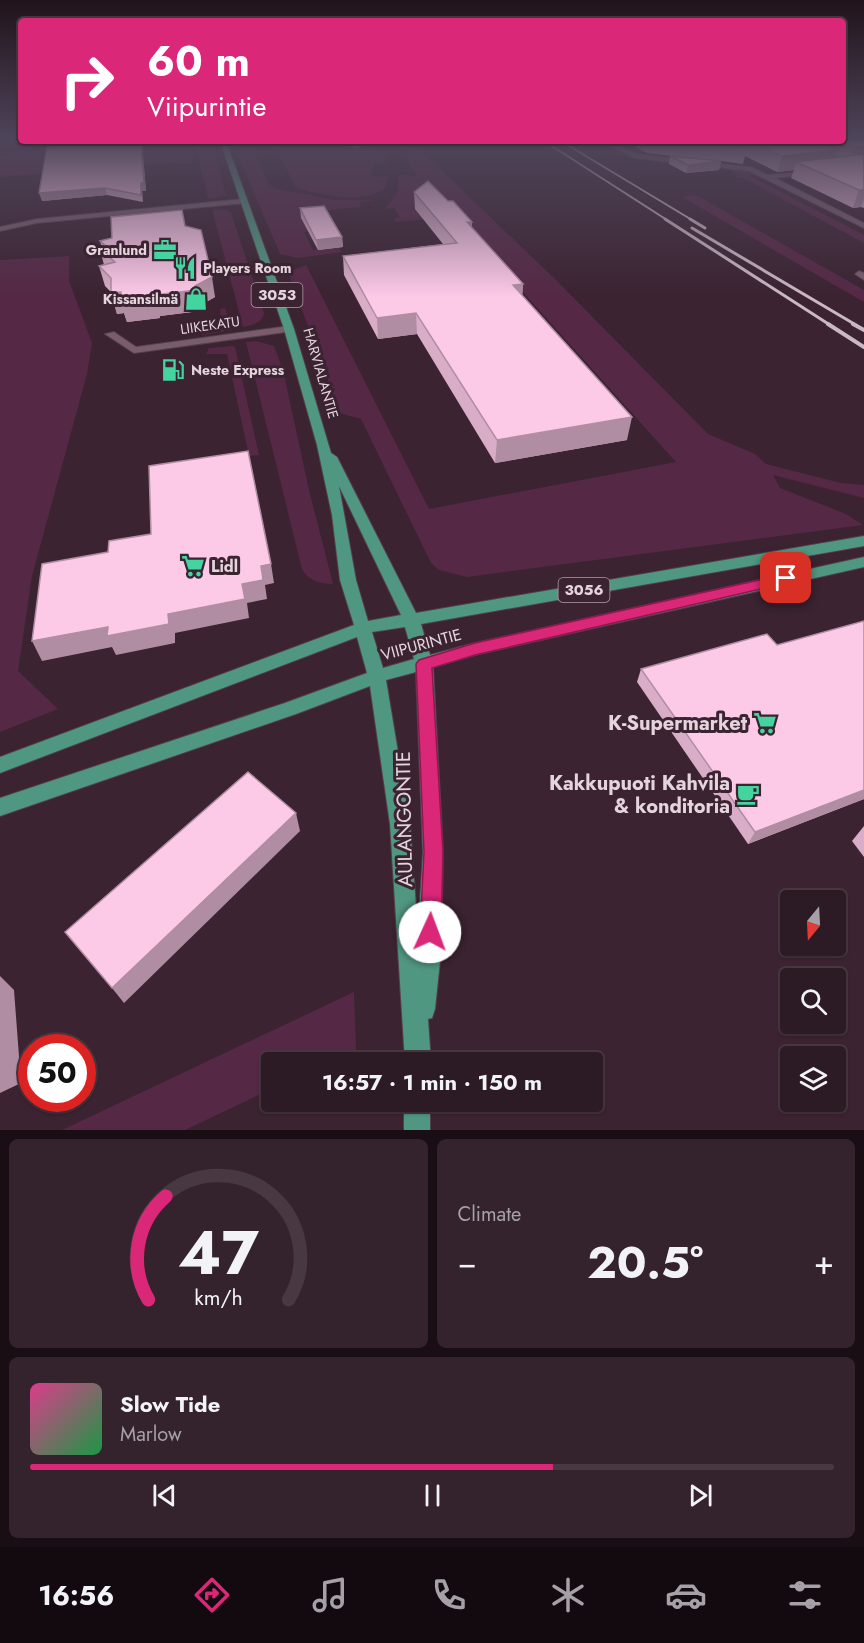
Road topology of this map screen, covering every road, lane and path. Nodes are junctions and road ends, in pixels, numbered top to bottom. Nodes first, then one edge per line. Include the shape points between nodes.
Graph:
1 (240, 191) edge
2 (794, 191) edge
3 (243, 201) junction
4 (864, 226) edge
5 (0, 229) edge
6 (290, 329) junction
7 (110, 334) dead end
8 (323, 445) junction
9 (864, 542) edge
10 (864, 562) edge
11 (411, 619) junction
12 (363, 628) junction
13 (424, 664) junction
14 (377, 676) junction
15 (0, 765) edge
16 (0, 807) edge
17 (418, 1052) edge
18 (418, 1052) edge
19 (417, 1112) edge
20 (417, 1130) edge

1 - 3 main road, HARVIALANTIE / 3053
2 - 4 street
3 - 5 street via 37,220
3 - 6 main road, HARVIALANTIE / 3053
6 - 7 street, LIIKEKATU via 134,350
6 - 8 main road, HARVIALANTIE / 3053
8 - 11 main road, HARVIALANTIE / 3053 via 341,473
8 - 12 main road, HARVIALANTIE / 3053 via 348,580
9 - 11 main road, VIIPURINTIE / 3056
10 - 13 main road, VIIPURINTIE / 3056 via 475,649
11 - 12 main road, VIIPURINTIE / 3056
11 - 13 main road, HARVIALANTIE / 3053
12 - 14 main road, HARVIALANTIE
12 - 15 main road, VIIPURINTIE / 3056
13 - 14 main road, VIIPURINTIE / 3056
13 - 17 main road, AULANGONTIE / 3053 via 433,852 429,952
14 - 16 main road, VIIPURINTIE / 3056
14 - 18 main road, AULANGONTIE / 3053 via 400,824
19 - 20 main road

